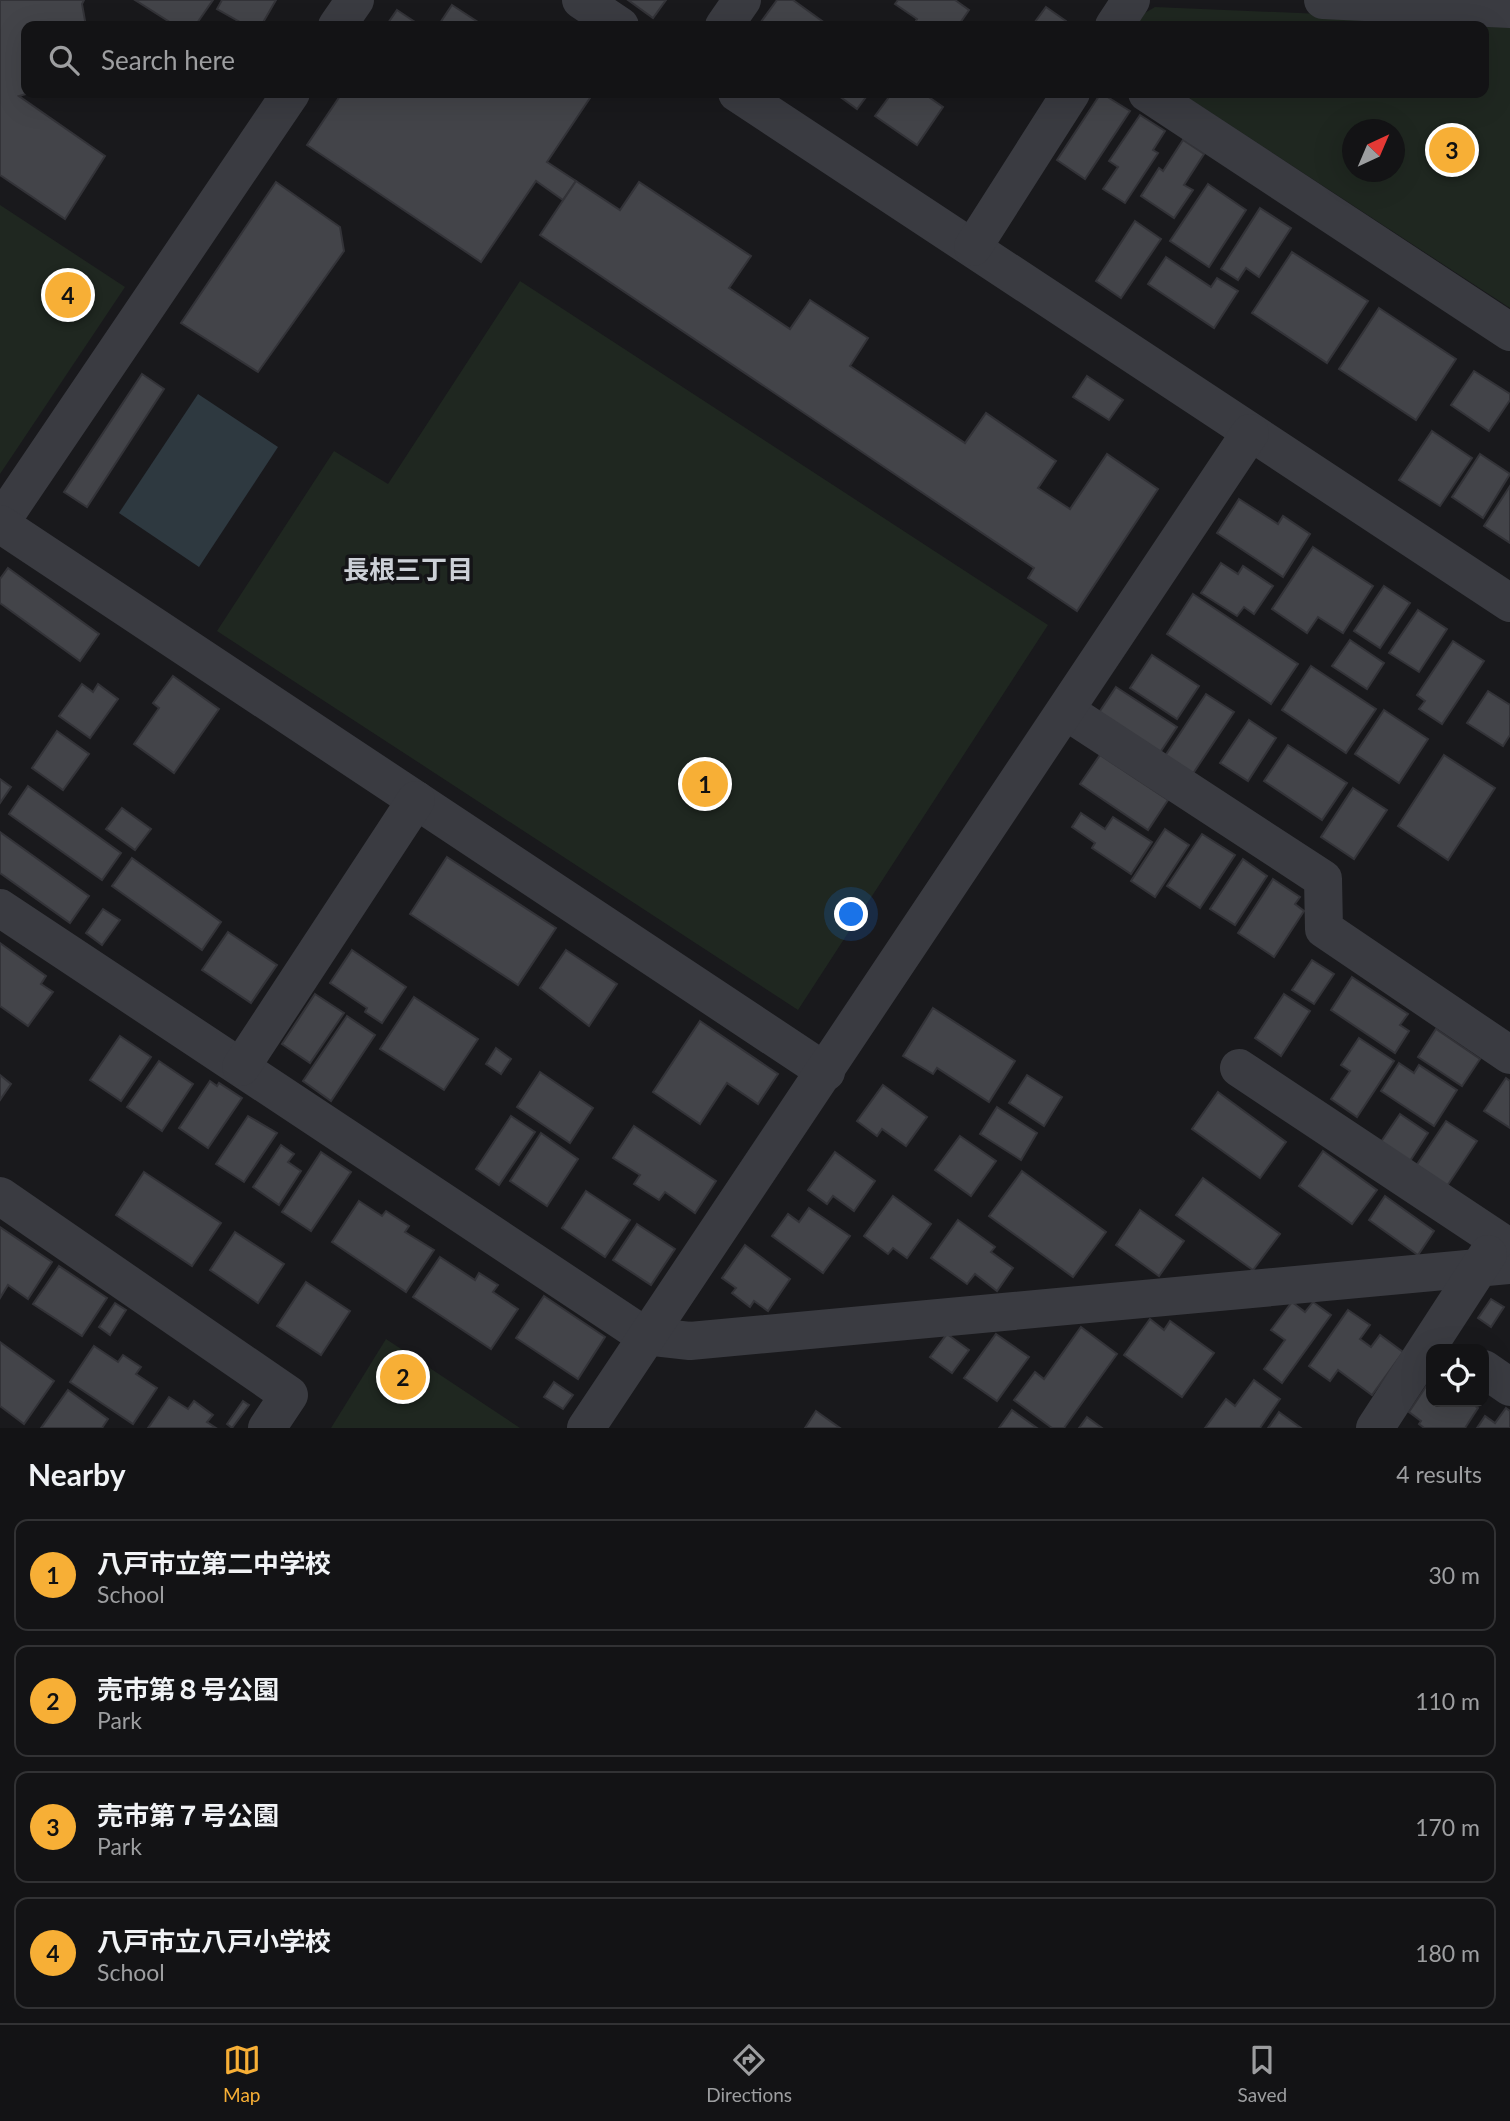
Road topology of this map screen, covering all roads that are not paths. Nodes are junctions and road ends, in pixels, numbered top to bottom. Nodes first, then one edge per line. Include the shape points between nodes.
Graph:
1 (355, 0) edge
2 (581, 0) edge
3 (742, 0) edge
4 (1131, 0) edge
5 (1323, 0) edge
6 (1510, 9) edge
7 (340, 21) edge
8 (612, 21) edge
9 (727, 21) edge
10 (1117, 21) edge
11 (288, 98) edge
12 (745, 98) edge
13 (1068, 98) edge
14 (1155, 98) edge
15 (973, 247) junction
16 (1510, 332) edge
17 (1250, 433) junction
18 (0, 524) edge
19 (1510, 603) edge
20 (1066, 711) junction
21 (416, 800) junction
22 (0, 908) edge
23 (1510, 1055) edge
24 (241, 1068) junction
25 (1239, 1069) dead end
26 (826, 1072) junction
27 (0, 1196) edge
28 (1499, 1249) edge
29 (645, 1336) junction
30 (1444, 1343) edge
31 (1489, 1372) edge
32 (1510, 1387) edge
33 (267, 1428) edge
34 (586, 1428) edge
35 (1374, 1428) edge

1 - 7 street
2 - 8 street
3 - 9 street
4 - 10 street
5 - 6 street
11 - 18 street
12 - 15 street
13 - 15 street
14 - 16 street
15 - 17 street
17 - 19 street
17 - 20 street
18 - 21 street
20 - 23 street via 1323,879 1324,929
20 - 26 street
21 - 24 street
21 - 26 street
22 - 24 street
24 - 29 street
25 - 28 street
26 - 29 street
27 - 33 street via 289,1395
28 - 29 street via 690,1341
28 - 30 street
29 - 34 street
30 - 35 street
31 - 32 street

